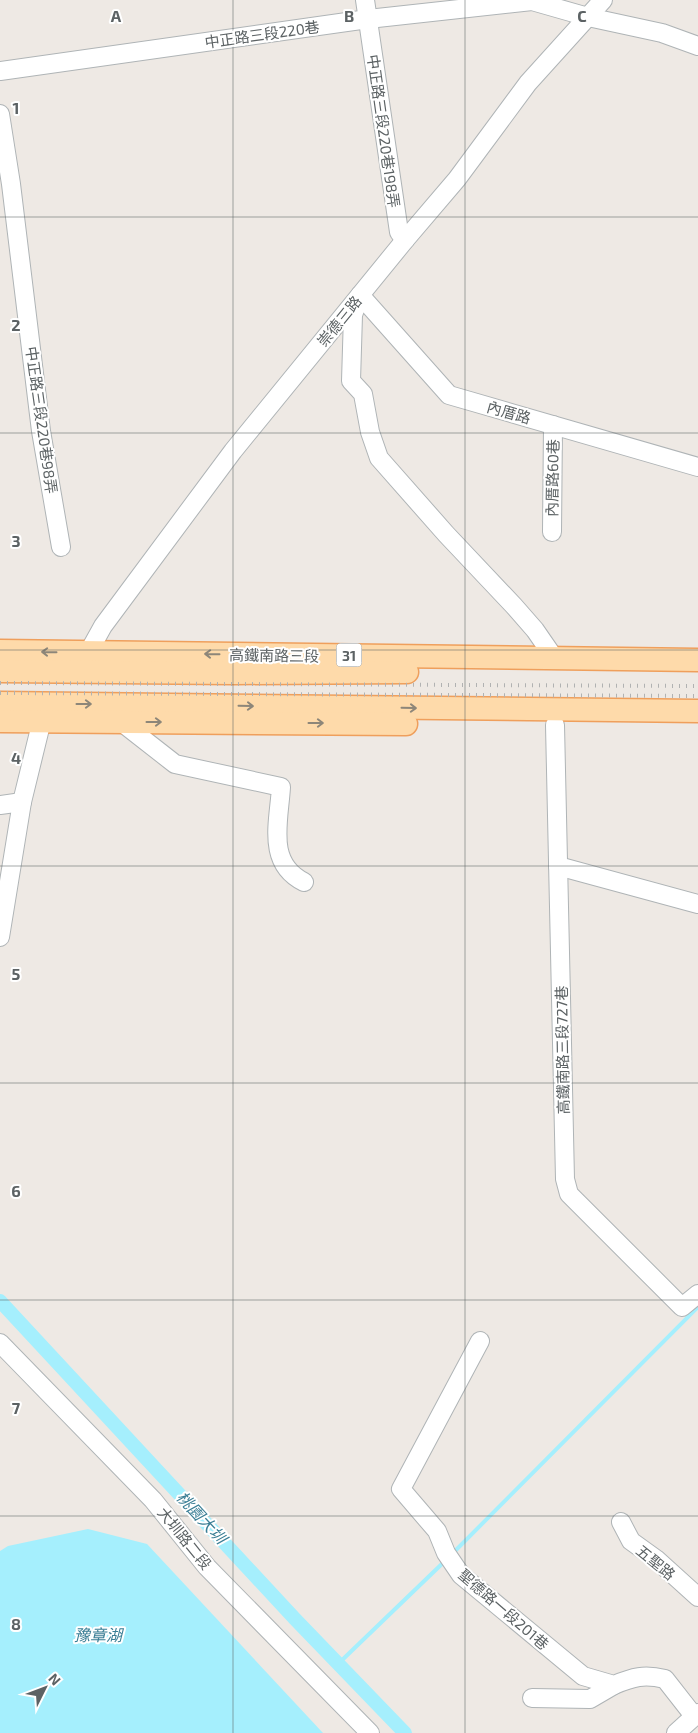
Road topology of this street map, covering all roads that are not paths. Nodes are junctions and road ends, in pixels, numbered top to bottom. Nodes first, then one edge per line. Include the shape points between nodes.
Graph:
1 (365, 0) edge
2 (602, 0) edge
3 (588, 17) junction
4 (368, 19) junction
5 (698, 46) edge
6 (0, 70) edge
7 (0, 114) edge
8 (405, 240) junction
9 (360, 295) junction
10 (553, 425) junction
11 (698, 468) edge
12 (552, 532) dead end
13 (61, 547) dead end
14 (0, 651) edge
15 (88, 653) junction
16 (439, 656) junction
17 (555, 659) junction
18 (698, 660) edge
19 (0, 671) edge
20 (386, 671) junction
21 (698, 674) edge
22 (0, 703) edge
23 (698, 711) edge
24 (42, 720) junction
25 (0, 721) edge
26 (120, 721) junction
27 (556, 725) junction
28 (698, 725) edge
29 (22, 802) junction
30 (0, 805) edge
31 (558, 866) junction
32 (304, 882) dead end
33 (698, 904) edge
34 (0, 933) edge
35 (698, 1294) edge
36 (0, 1342) edge
37 (480, 1342) dead end
38 (621, 1522) dead end
39 (698, 1597) edge
40 (614, 1685) junction
41 (532, 1698) dead end
42 (696, 1714) edge
43 (370, 1733) edge
44 (676, 1733) edge

1 - 4 street, 中正路三段220巷198弄
2 - 3 street, 崇德三路
3 - 4 street, 中正路三段220巷 via 532,2
3 - 5 street, 中正路三段220巷 via 662,33
3 - 8 street, 崇德三路 via 528,83 457,179
4 - 6 street, 中正路三段220巷
4 - 8 street, 中正路三段220巷198弄 via 399,232
7 - 13 street, 中正路三段220巷98弄 via 41,431
8 - 9 street, 崇德三路
9 - 10 street, 內厝路 via 449,395
9 - 15 street, 崇德三路 via 233,451 103,626
9 - 17 street via 353,315 351,381 363,394 379,458 514,606
10 - 11 street, 內厝路
10 - 12 street, 內厝路60巷
15 -> 14 main road, 高鐵南路三段 / 31
16 -> 15 main road, 高鐵南路三段 / 31
16 - 17 main road, 高鐵南路三段 / 31
16 - 20 main road
17 - 18 main road, 高鐵南路三段 / 31
19 - 20 main road, 高鐵南路三段 / 31
20 - 21 main road, 高鐵南路三段 / 31
22 -> 23 main road
24 - 25 main road
24 - 26 main road
24 - 29 street
26 -> 27 main road
26 - 32 street via 175,764 281,787 277,843 281,861 286,870
27 - 28 main road
27 - 31 street, 高鐵南路三段727巷
29 - 30 street
29 - 34 street
31 - 33 street
31 - 35 street, 高鐵南路三段727巷 via 565,1179 569,1194 682,1307
36 - 43 street, 大圳路二段 via 153,1500 207,1567
37 - 40 street, 聖德路一段201巷 via 401,1488 437,1531 461,1575 583,1676
38 - 39 street, 五聖路 via 631,1541
40 - 41 street via 590,1699
40 - 42 street via 632,1677 665,1678
42 - 44 street

